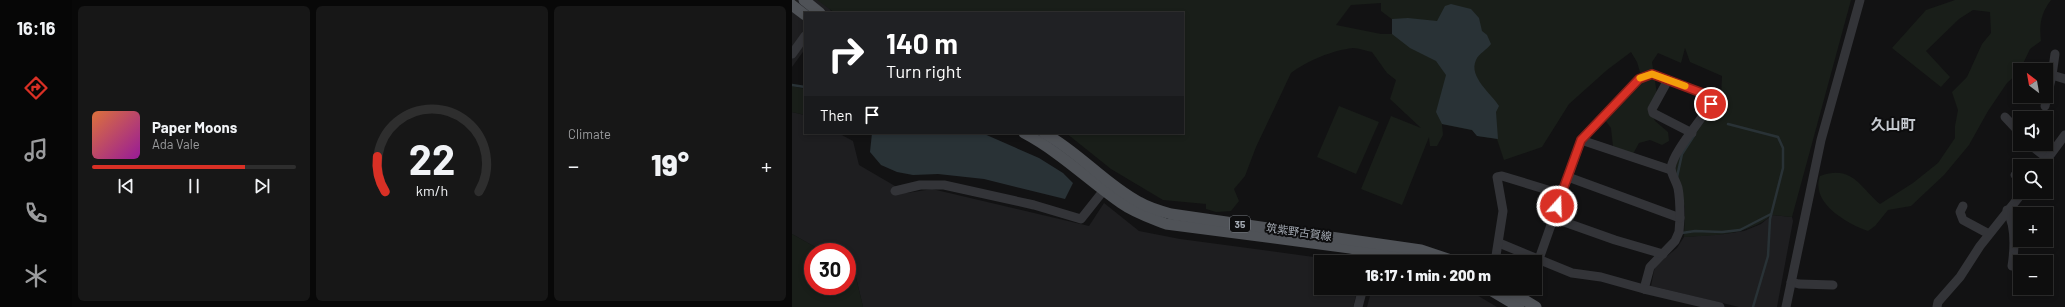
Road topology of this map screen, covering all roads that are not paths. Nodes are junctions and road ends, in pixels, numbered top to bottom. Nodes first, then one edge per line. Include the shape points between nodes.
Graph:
1 (804, 0) edge
2 (1860, 0) edge
3 (792, 5) edge
4 (819, 12) edge
5 (804, 14) edge
6 (804, 37) edge
7 (792, 54) edge
8 (2055, 54) dead end
9 (2053, 68) edge
10 (2053, 75) edge
11 (2065, 79) edge
12 (1668, 80) junction
13 (2046, 103) edge
14 (2045, 106) dead end
15 (2005, 117) dead end
16 (2013, 126) edge
17 (1692, 133) junction
18 (1026, 134) edge
19 (1046, 134) edge
20 (2065, 135) edge
21 (1581, 140) junction
22 (2035, 151) edge
23 (2042, 159) edge
24 (2047, 159) edge
25 (1671, 170) junction
26 (1568, 177) junction
27 (1104, 190) junction
28 (895, 191) dead end
29 (1561, 194) junction
30 (2017, 199) edge
31 (1963, 206) dead end
32 (2007, 210) junction
33 (1553, 218) junction
34 (1680, 218) junction
35 (1989, 234) junction
36 (1499, 243) junction
37 (1663, 254) junction
38 (1359, 255) edge
39 (1436, 255) edge
40 (1496, 255) edge
41 (1529, 255) edge
42 (1540, 255) edge
43 (1542, 260) edge
44 (2012, 266) dead end
45 (1791, 282) junction
46 (1833, 285) dead end
47 (1644, 289) junction
48 (1361, 295) edge
49 (1499, 295) edge
50 (1516, 295) edge
51 (1358, 307) edge
52 (1519, 307) edge
53 (1536, 307) edge
54 (1720, 307) edge
55 (1786, 307) edge
56 (1937, 307) edge

1 - 4 main road
2 - 45 street via 1821,140
3 - 5 main road
6 - 7 street
8 - 9 street
10 - 11 street
12 - 17 street via 1652,113
12 - 17 street via 1710,96 1713,100
12 - 21 street via 1652,74 1639,79
13 - 14 street
15 - 16 street
17 - 25 street via 1676,153
18 - 27 main road, 筑紫野古賀線 / 35 via 1065,158
19 - 39 main road, 筑紫野古賀線 / 35 via 1086,161 1138,202 1152,209 1171,214 1421,250
20 - 24 street
21 - 25 street
21 - 26 street
22 - 23 street
25 - 34 street via 1680,201
26 - 29 street
26 - 34 street
27 - 28 street via 1081,219 1034,205 944,185 920,185
27 - 38 main road, 筑紫野古賀線 / 35 via 1133,211 1166,224
29 - 33 street
29 - 36 street via 1496,176 1503,211
30 - 32 street
31 - 35 street via 1960,212 1963,220
32 - 35 street
32 - 44 street via 2015,241
33 - 37 street
33 - 42 street
34 - 37 street via 1675,241
35 - 56 street via 1960,277 1938,302
36 - 40 street
36 - 41 street
37 - 47 street via 1650,267
43 - 47 street via 1572,273 1601,276
45 - 46 street
45 - 55 street
47 - 54 street
48 - 51 street
49 - 52 main road
50 - 53 main road

